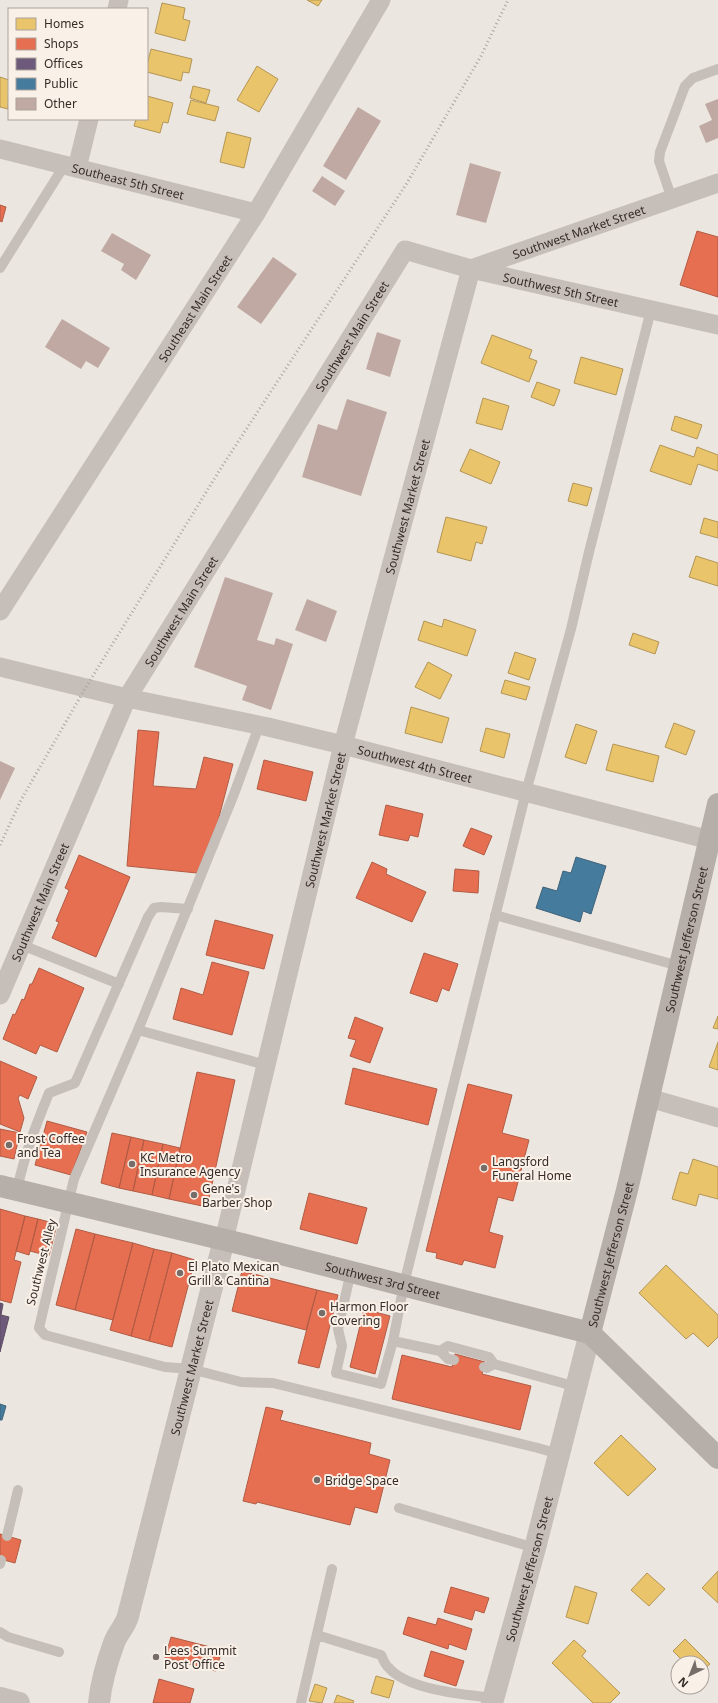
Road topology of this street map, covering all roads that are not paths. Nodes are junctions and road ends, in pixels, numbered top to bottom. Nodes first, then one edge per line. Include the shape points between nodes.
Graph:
1 (380, 0) edge
2 (718, 69) edge
3 (89, 120) edge
4 (0, 149) edge
5 (70, 167) junction
6 (718, 183) edge
7 (672, 199) junction
8 (256, 213) junction
9 (405, 250) joint
10 (0, 268) edge
11 (471, 269) junction
12 (651, 310) junction
13 (718, 325) edge
14 (0, 611) edge
15 (0, 667) edge
16 (127, 698) junction
17 (259, 726) junction
18 (343, 745) junction
19 (526, 792) junction
20 (718, 804) edge
21 (714, 841) edge
22 (188, 908) junction
23 (496, 915) junction
24 (22, 945) junction
25 (678, 966) junction
26 (119, 984) junction
27 (0, 995) edge
28 (138, 1030) junction
29 (266, 1064) junction
30 (649, 1098) junction
31 (718, 1118) edge
32 (8, 1188) edge
33 (69, 1202) junction
34 (224, 1240) junction
35 (351, 1271) junction
36 (404, 1284) junction
37 (590, 1333) junction
38 (393, 1341) junction
39 (440, 1351) junction
40 (454, 1360) dead end
41 (494, 1364) junction
42 (484, 1367) dead end
43 (191, 1369) junction
44 (577, 1386) junction
45 (559, 1454) junction
46 (718, 1458) edge
47 (18, 1490) dead end
48 (398, 1508) dead end
49 (7, 1536) dead end
50 (535, 1548) junction
51 (332, 1569) dead end
52 (125, 1626) junction
53 (0, 1632) edge
54 (317, 1634) junction
55 (58, 1652) dead end
56 (493, 1701) edge
57 (99, 1703) edge
58 (112, 1703) edge
59 (301, 1703) edge

1 - 8 street, Southeast Main Street
2 - 7 lane via 693,78 685,86 660,152 659,161
3 - 5 street
4 - 5 street, Southeast 5th Street
5 - 8 street, Southeast 5th Street
5 - 10 lane
6 - 7 street, Southwest Market Street
7 - 11 street, Southwest Market Street
8 - 14 street, Southeast Main Street
9 - 11 street, Southwest 5th Street
9 - 16 street, Southwest Main Street
11 - 12 street, Southwest 5th Street
11 - 18 street, Southwest Market Street
12 - 13 street, Southwest 5th Street
12 - 19 lane via 571,629
15 - 16 street, Southwest 4th Street
16 - 17 street, Southwest 4th Street
16 - 24 street, Southwest Main Street
17 - 18 street, Southwest 4th Street
17 - 22 lane, Southwest Alley
18 - 19 street, Southwest 4th Street
18 - 29 street, Southwest Market Street
19 - 21 street, Southwest 4th Street
19 - 23 lane
20 - 21 main road, Southwest Jefferson Street
21 - 25 main road, Southwest Jefferson Street
22 - 26 lane via 154,908
22 - 28 lane, Southwest Alley
23 - 25 lane
23 - 36 lane
24 - 26 lane
24 - 27 street, Southwest Main Street
25 - 30 main road, Southwest Jefferson Street
26 - 32 lane via 74,1083 49,1093 22,1167
28 - 29 lane
28 - 33 lane, Southwest Alley via 74,1178
29 - 34 street, Southwest Market Street
30 - 31 street
30 - 37 main road, Southwest Jefferson Street
32 - 33 main road, Southwest 3rd Street
33 - 34 main road, Southwest 3rd Street
33 - 43 lane, Southwest Alley via 39,1328 45,1335 165,1367
34 - 35 main road, Southwest 3rd Street
34 - 43 street, Southwest Market Street
35 - 36 main road, Southwest 3rd Street
35 - 38 lane via 338,1329 342,1346 336,1373 381,1384
36 - 37 main road, Southwest 3rd Street
36 - 38 lane
37 - 44 street, Southwest Jefferson Street
37 - 46 main road, Southwest 3rd Street
38 - 39 lane
39 - 40 lane via 448,1359
39 - 41 lane via 448,1346 489,1357
41 - 42 lane
41 - 44 lane
43 - 45 lane via 241,1382 273,1384
43 - 52 street, Southwest Market Street
44 - 45 street, Southwest Jefferson Street
45 - 50 street, Southwest Jefferson Street
47 - 49 lane
48 - 50 lane
50 - 56 street, Southwest Jefferson Street
51 - 54 lane
52 - 57 street, Southwest Market Street via 114,1643
52 - 58 street, Southwest Market Street via 129,1638
53 - 55 lane via 8,1637
54 - 56 lane via 381,1655 389,1669 409,1682
54 - 59 lane

